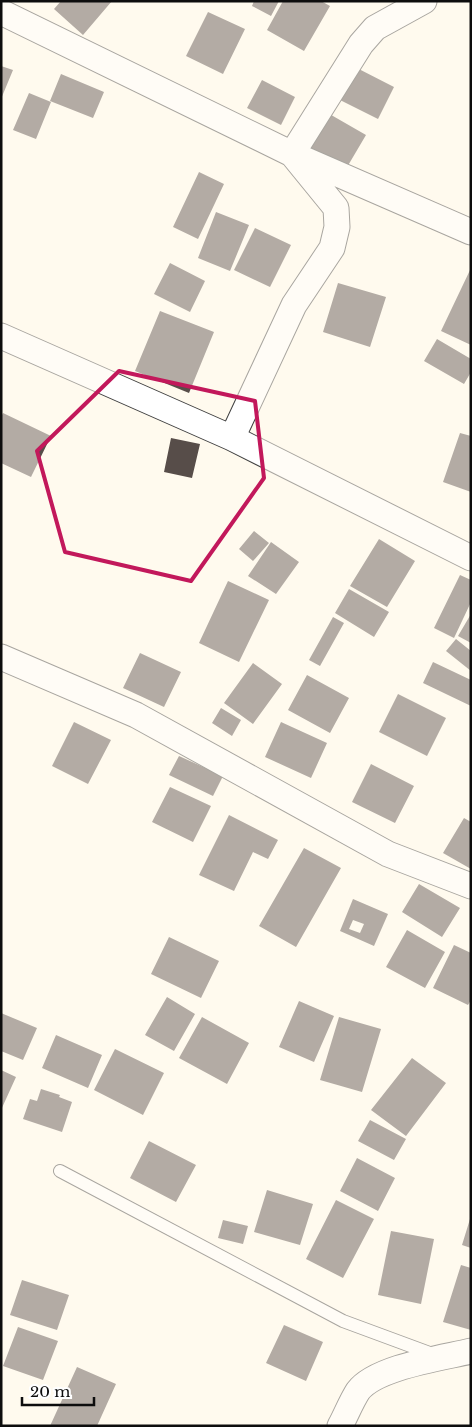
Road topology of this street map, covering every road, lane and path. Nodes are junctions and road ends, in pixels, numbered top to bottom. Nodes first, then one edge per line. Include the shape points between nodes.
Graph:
1 (424, 1) edge
2 (1, 12) edge
3 (292, 154) junction
4 (471, 232) edge
5 (1, 336) edge
6 (232, 438) junction
7 (471, 558) edge
8 (1, 658) edge
9 (471, 886) edge
10 (60, 1171) dead end
11 (471, 1351) edge
12 (442, 1358) junction
13 (340, 1426) edge

1 - 3 street via 375,28 361,44
2 - 3 street
3 - 4 street
3 - 6 street via 336,208 337,227 332,248 294,306
5 - 6 street
6 - 7 street
8 - 9 street via 136,715 388,854
10 - 12 lane via 343,1321
11 - 12 street
12 - 13 street via 380,1374 359,1390

